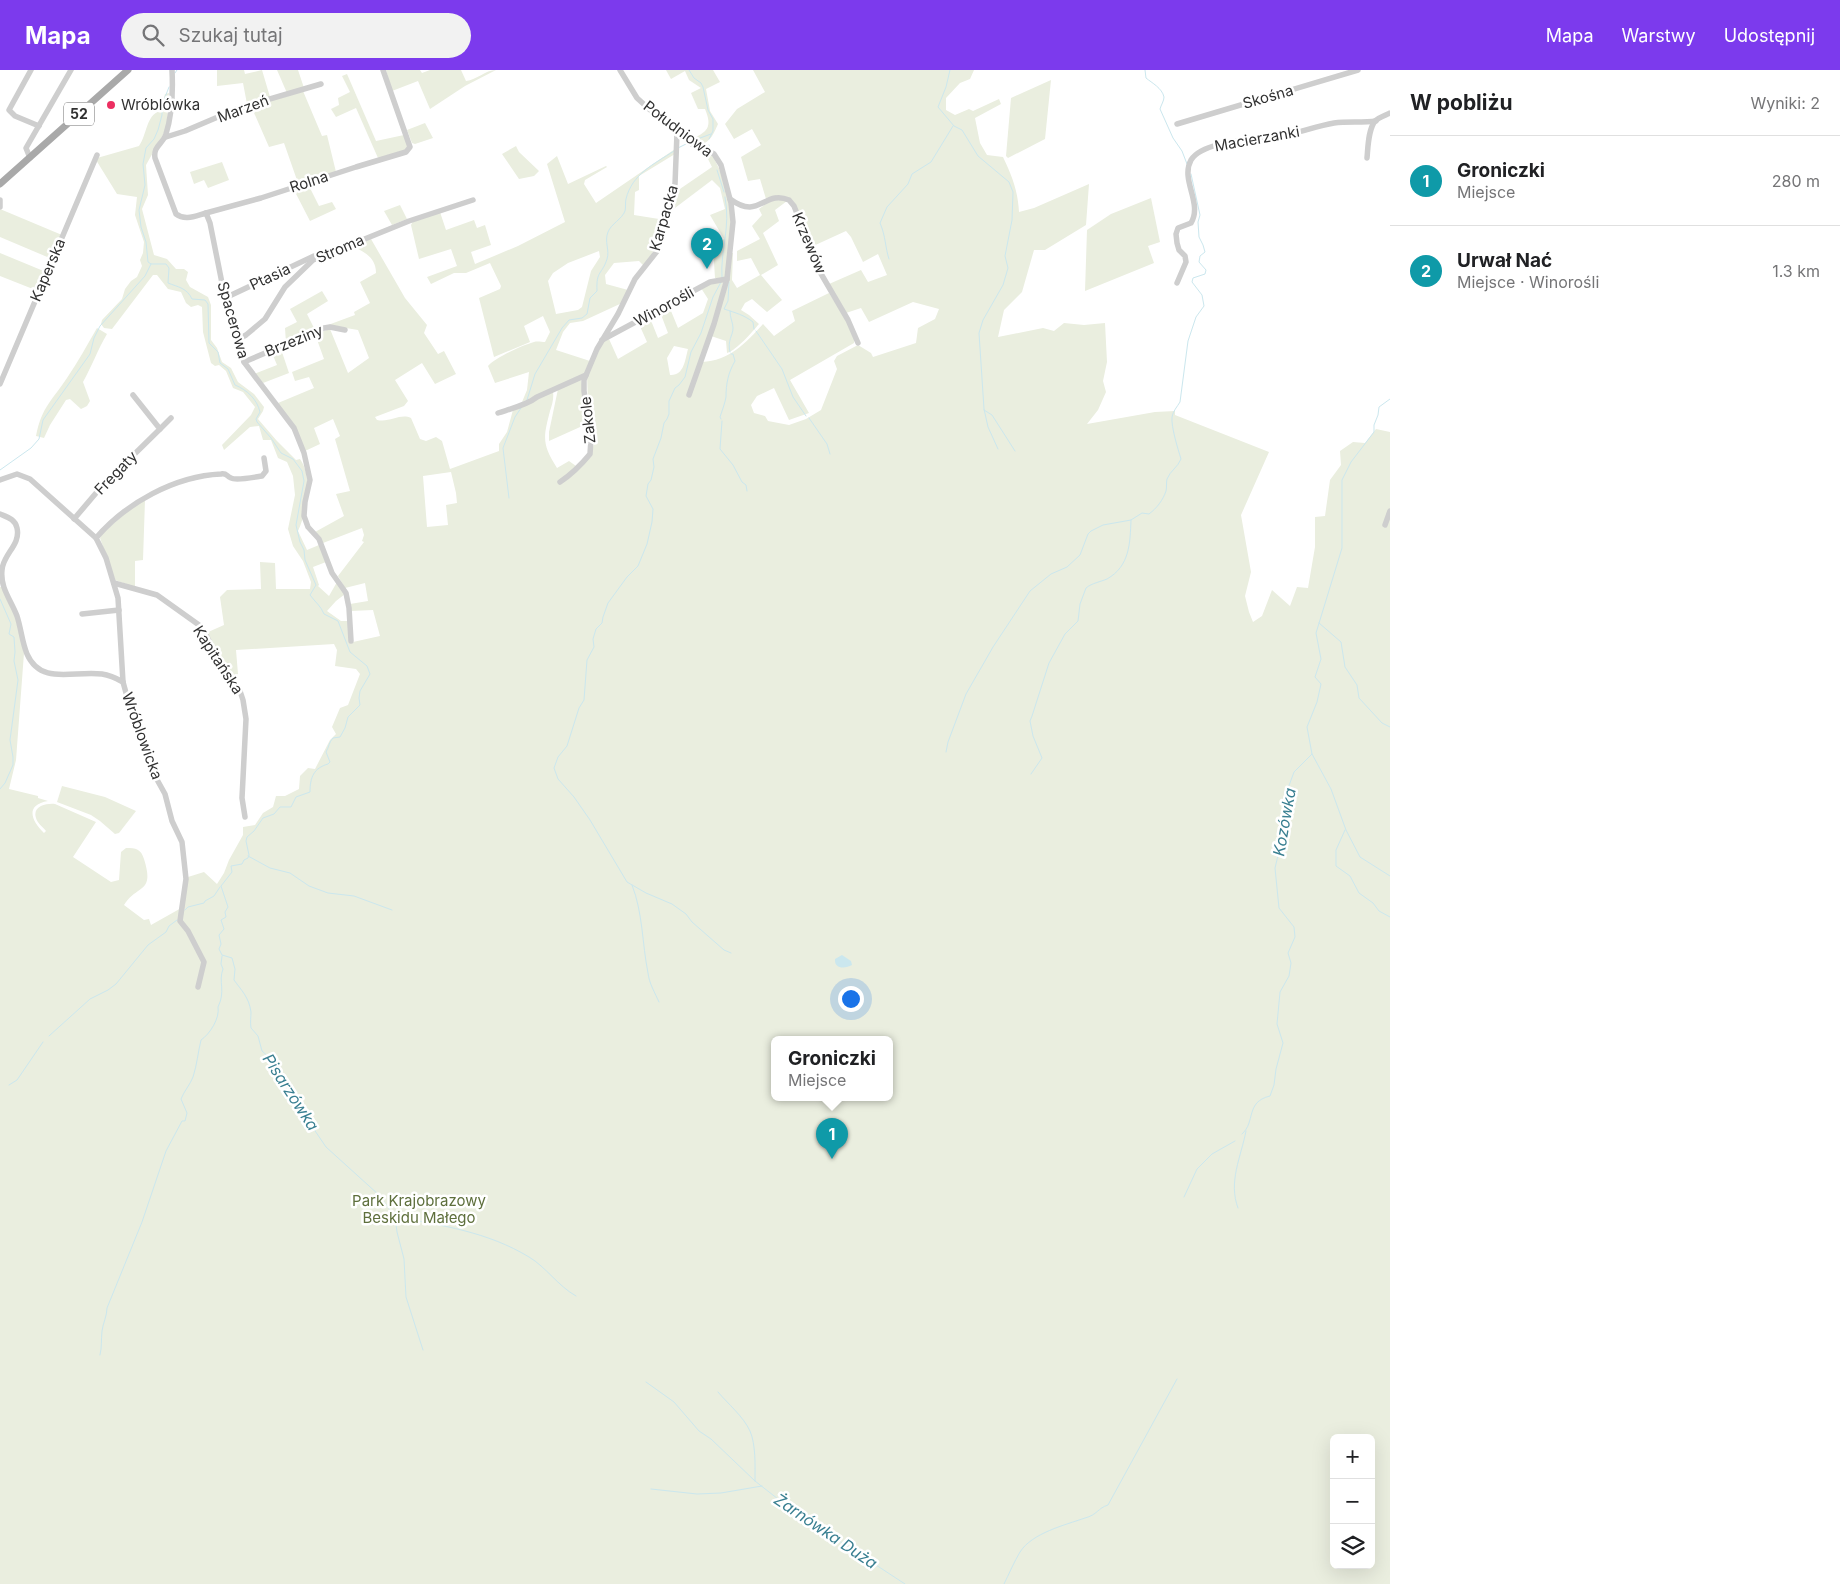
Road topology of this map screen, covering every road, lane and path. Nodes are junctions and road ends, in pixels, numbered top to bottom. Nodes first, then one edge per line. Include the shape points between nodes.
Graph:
1 (31, 70) edge
2 (71, 70) edge
3 (128, 70) edge
4 (172, 70) edge
5 (383, 70) edge
6 (620, 70) edge
7 (1358, 70) edge
8 (321, 84) dead end
9 (1390, 113) edge
10 (1376, 120) junction
11 (1177, 124) dead end
12 (39, 126) junction
13 (677, 133) junction
14 (166, 137) junction
15 (97, 155) dead end
16 (30, 158) junction
17 (1367, 158) dead end
18 (0, 184) edge
19 (730, 198) junction
20 (0, 200) edge
21 (473, 200) dead end
22 (0, 207) edge
23 (206, 213) junction
24 (343, 244) dead end
25 (727, 279) junction
26 (1177, 283) dead end
27 (225, 298) junction
28 (345, 330) dead end
29 (237, 340) junction
30 (602, 340) junction
31 (858, 343) dead end
32 (244, 362) junction
33 (586, 375) junction
34 (0, 384) edge
35 (133, 395) dead end
36 (689, 395) dead end
37 (498, 413) dead end
38 (171, 418) dead end
39 (160, 430) junction
40 (264, 458) dead end
41 (0, 480) edge
42 (560, 482) dead end
43 (1390, 511) edge
44 (0, 514) edge
45 (74, 519) junction
46 (1385, 525) dead end
47 (96, 538) junction
48 (114, 583) junction
49 (118, 610) junction
50 (82, 614) dead end
51 (351, 641) dead end
52 (123, 682) junction
53 (245, 817) dead end
54 (198, 987) dead end

1 - 12 street via 9,110
2 - 12 street
3 - 16 main road, 52
4 - 14 street
5 - 23 street, Rolna via 410,146 406,152
6 - 13 street, Południowa via 637,98
7 - 11 street, Skośna
8 - 14 street, Marzeń via 240,108
9 - 10 street
10 - 17 street via 1369,138
10 - 26 street, Macierzanki via 1334,123 1284,136 1229,143 1197,153 1187,171 1194,219 1178,228 1176,234 1179,250 1186,262
12 - 16 street via 26,148
13 - 19 street, Południowa via 714,154 721,165
13 - 30 street, Karpacka via 675,184 664,215 658,250 634,279
14 - 23 street via 154,154 173,210 183,218
15 - 34 street, Kaperska
16 - 18 main road, 52
19 - 25 street, Południowa via 733,222
19 - 31 street, Krzewów via 746,208 754,208 770,199 789,200 820,272
20 - 22 street
21 - 29 street, Stroma via 409,221 313,260 285,287 265,319
23 - 27 street, Spacerowa
24 - 27 street, Ptasia
25 - 30 street, Winorośli via 710,282
25 - 36 street, Południowa
27 - 29 street, Spacerowa
28 - 32 street, Brzeziny via 324,328
29 - 32 street, Spacerowa
30 - 33 street, Karpacka
32 - 51 street, Spacerowa via 294,428 310,476 304,516 319,540 332,573 346,593
33 - 37 street via 536,397 530,403
33 - 42 street, Zakole via 584,391 590,454 576,471
35 - 39 street
38 - 39 street, Fregaty
39 - 45 street, Fregaty via 102,486
40 - 47 street via 266,471 262,476 234,479 224,474 202,475 178,482 129,508
41 - 45 street, Wróblowicka via 17,474 27,476
43 - 46 street
44 - 52 street via 13,520 18,529 2,574 5,593 17,616 26,653 33,664 37,669 55,675 104,674
45 - 47 street, Wróblowicka
47 - 48 street, Wróblowicka
48 - 49 street, Wróblowicka
48 - 53 street, Kapitańska via 157,595 199,625 226,675 241,692 246,719 242,785
49 - 50 street
49 - 52 street, Wróblowicka
52 - 54 street, Wróblowicka via 144,749 182,842 186,879 180,921 204,962

